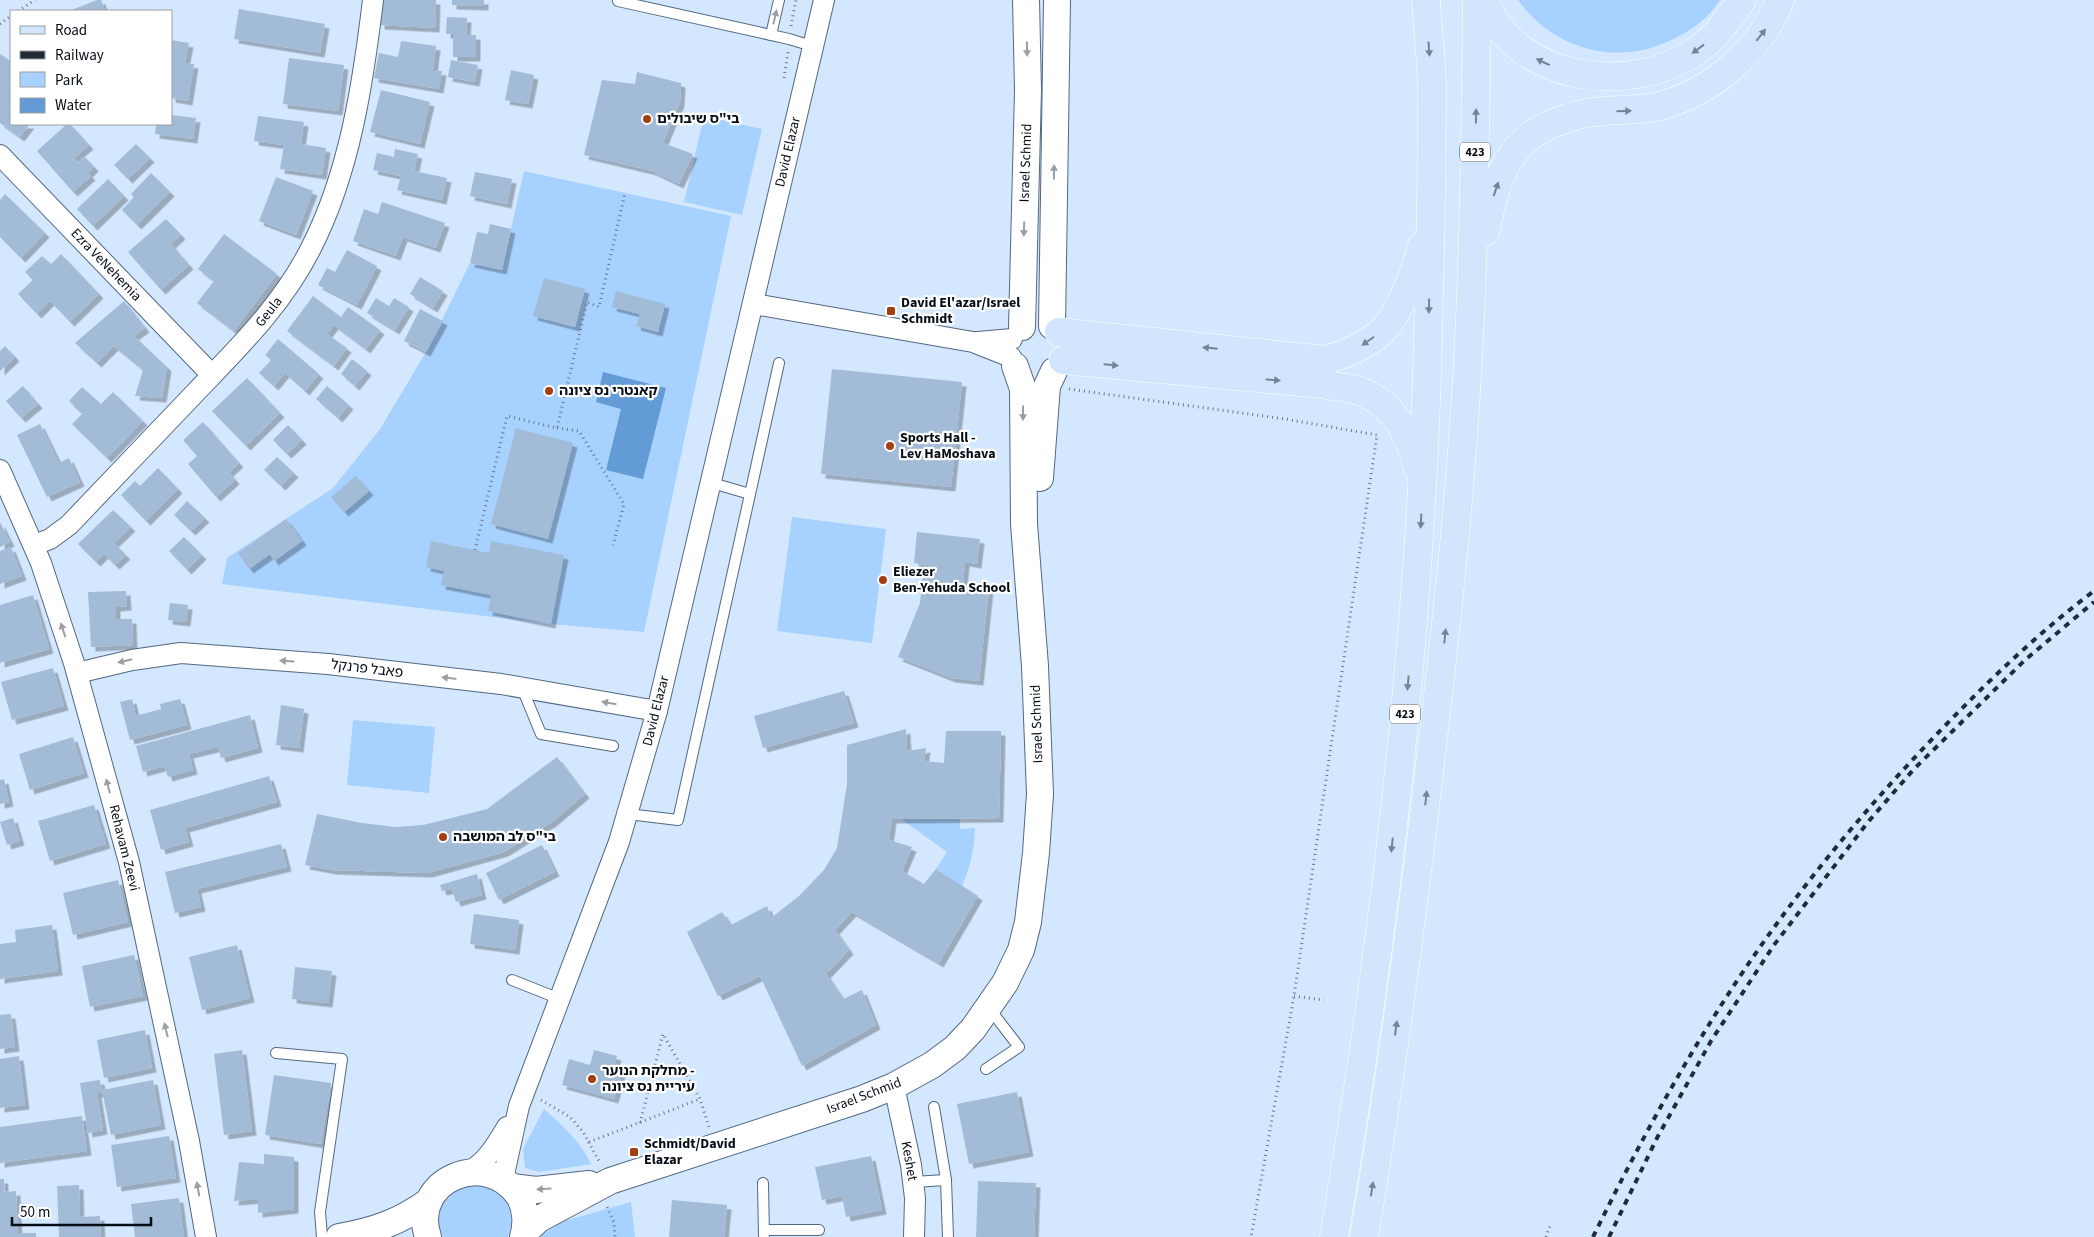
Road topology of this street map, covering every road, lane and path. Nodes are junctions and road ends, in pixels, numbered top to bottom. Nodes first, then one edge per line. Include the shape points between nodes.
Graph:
1 (36, 0) edge
2 (373, 0) edge
3 (779, 0) edge
4 (796, 0) edge
5 (824, 0) edge
6 (1026, 0) edge
7 (1057, 0) edge
8 (1426, 0) edge
9 (1477, 0) edge
10 (1484, 0) edge
11 (1742, 0) edge
12 (1780, 0) edge
13 (618, 1) edge
14 (20, 10) edge
15 (771, 34) junction
16 (789, 39) junction
17 (812, 46) junction
18 (784, 83) dead end
19 (0, 155) edge
20 (1431, 188) junction
21 (625, 193) dead end
22 (754, 304) junction
23 (1470, 305) junction
24 (1055, 329) junction
25 (1015, 347) junction
26 (778, 363) dead end
27 (1055, 372) junction
28 (212, 375) junction
29 (558, 428) junction
30 (0, 470) edge
31 (712, 483) junction
32 (1423, 489) junction
33 (750, 494) junction
34 (34, 545) junction
35 (613, 545) dead end
36 (475, 550) dead end
37 (1035, 666) junction
38 (77, 673) junction
39 (522, 688) junction
40 (657, 711) junction
41 (613, 746) dead end
42 (628, 814) junction
43 (512, 980) dead end
44 (1294, 996) junction
45 (560, 999) junction
46 (1324, 1000) dead end
47 (989, 1008) junction
48 (276, 1053) dead end
49 (986, 1069) dead end
50 (894, 1086) junction
51 (522, 1098) junction
52 (700, 1099) junction
53 (934, 1107) dead end
54 (640, 1123) junction
55 (589, 1142) junction
56 (716, 1146) junction
57 (470, 1171) junction
58 (946, 1180) junction
59 (913, 1182) junction
60 (508, 1183) junction
61 (763, 1183) dead end
62 (604, 1184) junction
63 (429, 1201) junction
64 (1550, 1226) dead end
65 (819, 1230) dead end
66 (524, 1234) edge
67 (764, 1234) edge
68 (345, 1236) edge
69 (206, 1237) edge
70 (322, 1237) edge
71 (384, 1237) edge
72 (428, 1237) edge
73 (615, 1237) edge
74 (914, 1237) edge
75 (948, 1237) edge
76 (1251, 1237) edge
77 (1334, 1237) edge
78 (1364, 1237) edge
79 (1546, 1237) edge

1 - 14 path
2 - 28 street, Geula via 365,65 334,194 311,248 288,287 260,324
15 -> 3 lane
4 - 16 path
5 - 17 street, David Elazar
6 -> 25 street, Israel Schmid via 1028,90
24 -> 7 street, Israel Schmid
8 -> 20 main road, 423 via 1432,84
23 -> 9 main road, 423
11 -> 10 main road via 1719,31 1680,60 1657,70 1606,77 1558,69 1528,56 1508,39 1490,16
23 -> 12 main road via 1492,202 1505,166 1515,150 1530,136 1564,120 1602,111 1662,106 1688,95 1731,67 1749,49 1770,24
13 - 15 lane
15 - 16 lane
16 - 17 lane
16 - 18 path
17 - 22 street, David Elazar
19 - 28 street, Ezra VeNehemia
20 -> 24 main road via 1420,255 1387,327 1365,344 1344,354 1325,360
20 -> 32 main road, 423
21 - 29 path via 599,307 587,302
22 - 25 street
22 - 31 street, David Elazar
78 -> 23 main road, 423 via 1416,894 1440,684 1464,436
24 - 25 street via 1037,322
24 - 27 street via 1065,346
25 - 27 street via 1022,372 1038,377
25 -> 37 street, Israel Schmid via 1023,389 1024,524
26 - 33 lane
27 -> 32 main road via 1322,384 1353,389 1385,406 1399,422 1410,440
27 - 37 street, Israel Schmid via 1040,465
27 - 44 path via 1377,435
28 - 34 street, Geula via 69,525 50,539
29 - 35 path via 579,431 624,504
29 - 36 path via 507,416
30 - 34 street, Rehavam Zeevi
31 - 33 lane
31 - 40 street, David Elazar
32 -> 77 main road, 423 via 1410,670 1386,890
33 - 42 lane via 678,820
38 -> 34 street, Rehavam Zeevi
37 - 47 street, Israel Schmid via 1040,794 1030,904 1021,950
39 -> 38 street, פאבל פרנקל via 328,664 181,653
69 -> 38 street, Rehavam Zeevi via 190,1141 131,871
40 -> 39 street, פאבל פרנקל
39 - 41 lane via 541,734
40 - 42 street, David Elazar
42 - 45 street, David Elazar
43 - 45 lane
44 - 46 path
44 - 76 path
45 - 51 street, David Elazar
47 - 49 lane via 1019,1047
47 - 50 street, Israel Schmid via 955,1048
48 - 70 lane via 342,1059 320,1212
50 - 56 street, Israel Schmid
50 - 59 street, Keshet
51 - 55 path via 570,1117
51 - 57 street, David Elazar via 491,1153
51 - 60 street, David Elazar
52 - 54 path
52 - 54 path via 663,1034
52 - 56 path
53 - 58 lane
54 - 55 path
55 - 62 path
56 - 62 street, Israel Schmid
57 - 60 street, Israel Schmid via 487,1172
57 - 63 street via 453,1176
58 - 59 lane
58 - 75 lane
59 - 74 street, Keshet
62 -> 60 street, Israel Schmid via 536,1190
60 - 66 street via 521,1200 526,1216
61 - 67 lane
62 - 66 street, Israel Schmid via 539,1219
62 - 73 path
63 - 68 street via 392,1224
63 - 72 street via 426,1216
64 - 79 path
65 - 67 lane
68 - 71 street

